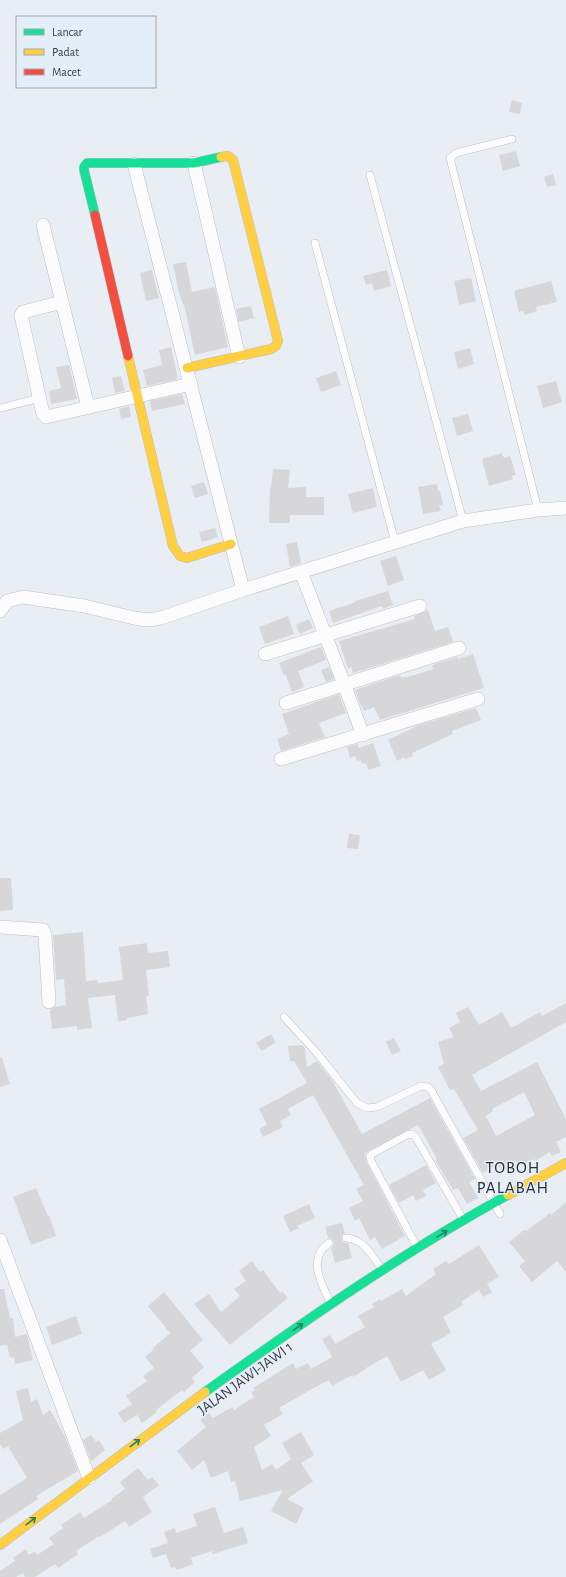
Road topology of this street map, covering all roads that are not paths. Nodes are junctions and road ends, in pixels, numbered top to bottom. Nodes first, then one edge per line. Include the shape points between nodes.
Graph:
1 (512, 139) dead end
2 (194, 163) junction
3 (134, 164) junction
4 (370, 175) dead end
5 (43, 225) dead end
6 (315, 243) dead end
7 (62, 302) junction
8 (239, 356) junction
9 (187, 368) junction
10 (191, 384) junction
11 (137, 396) junction
12 (40, 398) junction
13 (0, 408) edge
14 (88, 408) junction
15 (566, 508) edge
16 (538, 510) junction
17 (463, 521) junction
18 (395, 542) junction
19 (231, 544) junction
20 (301, 572) junction
21 (243, 590) junction
22 (420, 606) dead end
23 (0, 611) edge
24 (325, 635) junction
25 (459, 648) dead end
26 (265, 654) dead end
27 (344, 684) junction
28 (478, 699) dead end
29 (286, 703) dead end
30 (363, 735) junction
31 (281, 759) dead end
32 (0, 927) edge
33 (49, 1002) dead end
34 (284, 1017) dead end
35 (566, 1162) edge
36 (494, 1203) junction
37 (500, 1214) dead end
38 (464, 1220) junction
39 (346, 1238) dead end
40 (0, 1240) edge
41 (329, 1243) dead end
42 (418, 1248) junction
43 (383, 1271) junction
44 (379, 1284) dead end
45 (333, 1308) junction
46 (317, 1325) dead end
47 (177, 1412) junction
48 (184, 1422) dead end
49 (89, 1478) junction
50 (0, 1545) edge

1 - 16 lane via 456,152 450,158
2 - 3 main road
2 - 8 street
2 - 8 main road via 228,156 233,160 278,339 278,344 271,349
3 - 9 street
3 - 11 main road via 90,163 84,170
4 - 17 lane
5 - 7 street
6 - 18 lane
7 - 12 street via 23,312 21,315
7 - 14 street
8 - 9 main road
9 - 10 street
10 - 11 street
10 - 19 street
11 - 14 street
11 - 19 main road via 173,546 180,556 187,558
12 - 13 lane
12 - 14 street via 46,417
15 - 16 street
16 - 17 street
17 - 18 street
18 - 20 street
19 - 21 street
20 - 21 street
20 - 24 street
21 - 23 street via 161,618 148,620 84,606 23,597 8,601
22 - 24 street
24 - 26 street
24 - 27 street
25 - 27 street
27 - 29 street
27 - 30 street
28 - 30 street
30 - 31 street
32 - 33 street via 43,930 46,935
34 - 36 lane via 357,1103 367,1108 376,1107 421,1086 428,1087
35 - 36 main road
36 - 37 lane
36 - 38 main road
42 -> 38 main road
38 - 42 lane via 415,1136 407,1135 372,1154 371,1161
39 - 43 lane via 359,1241
40 - 49 street
41 - 45 lane via 319,1253 317,1267 322,1286
42 - 43 main road
43 - 45 main road
44 - 45 main road
45 - 46 main road
47 -> 45 main road
47 - 48 main road
49 -> 47 main road
50 -> 49 main road

